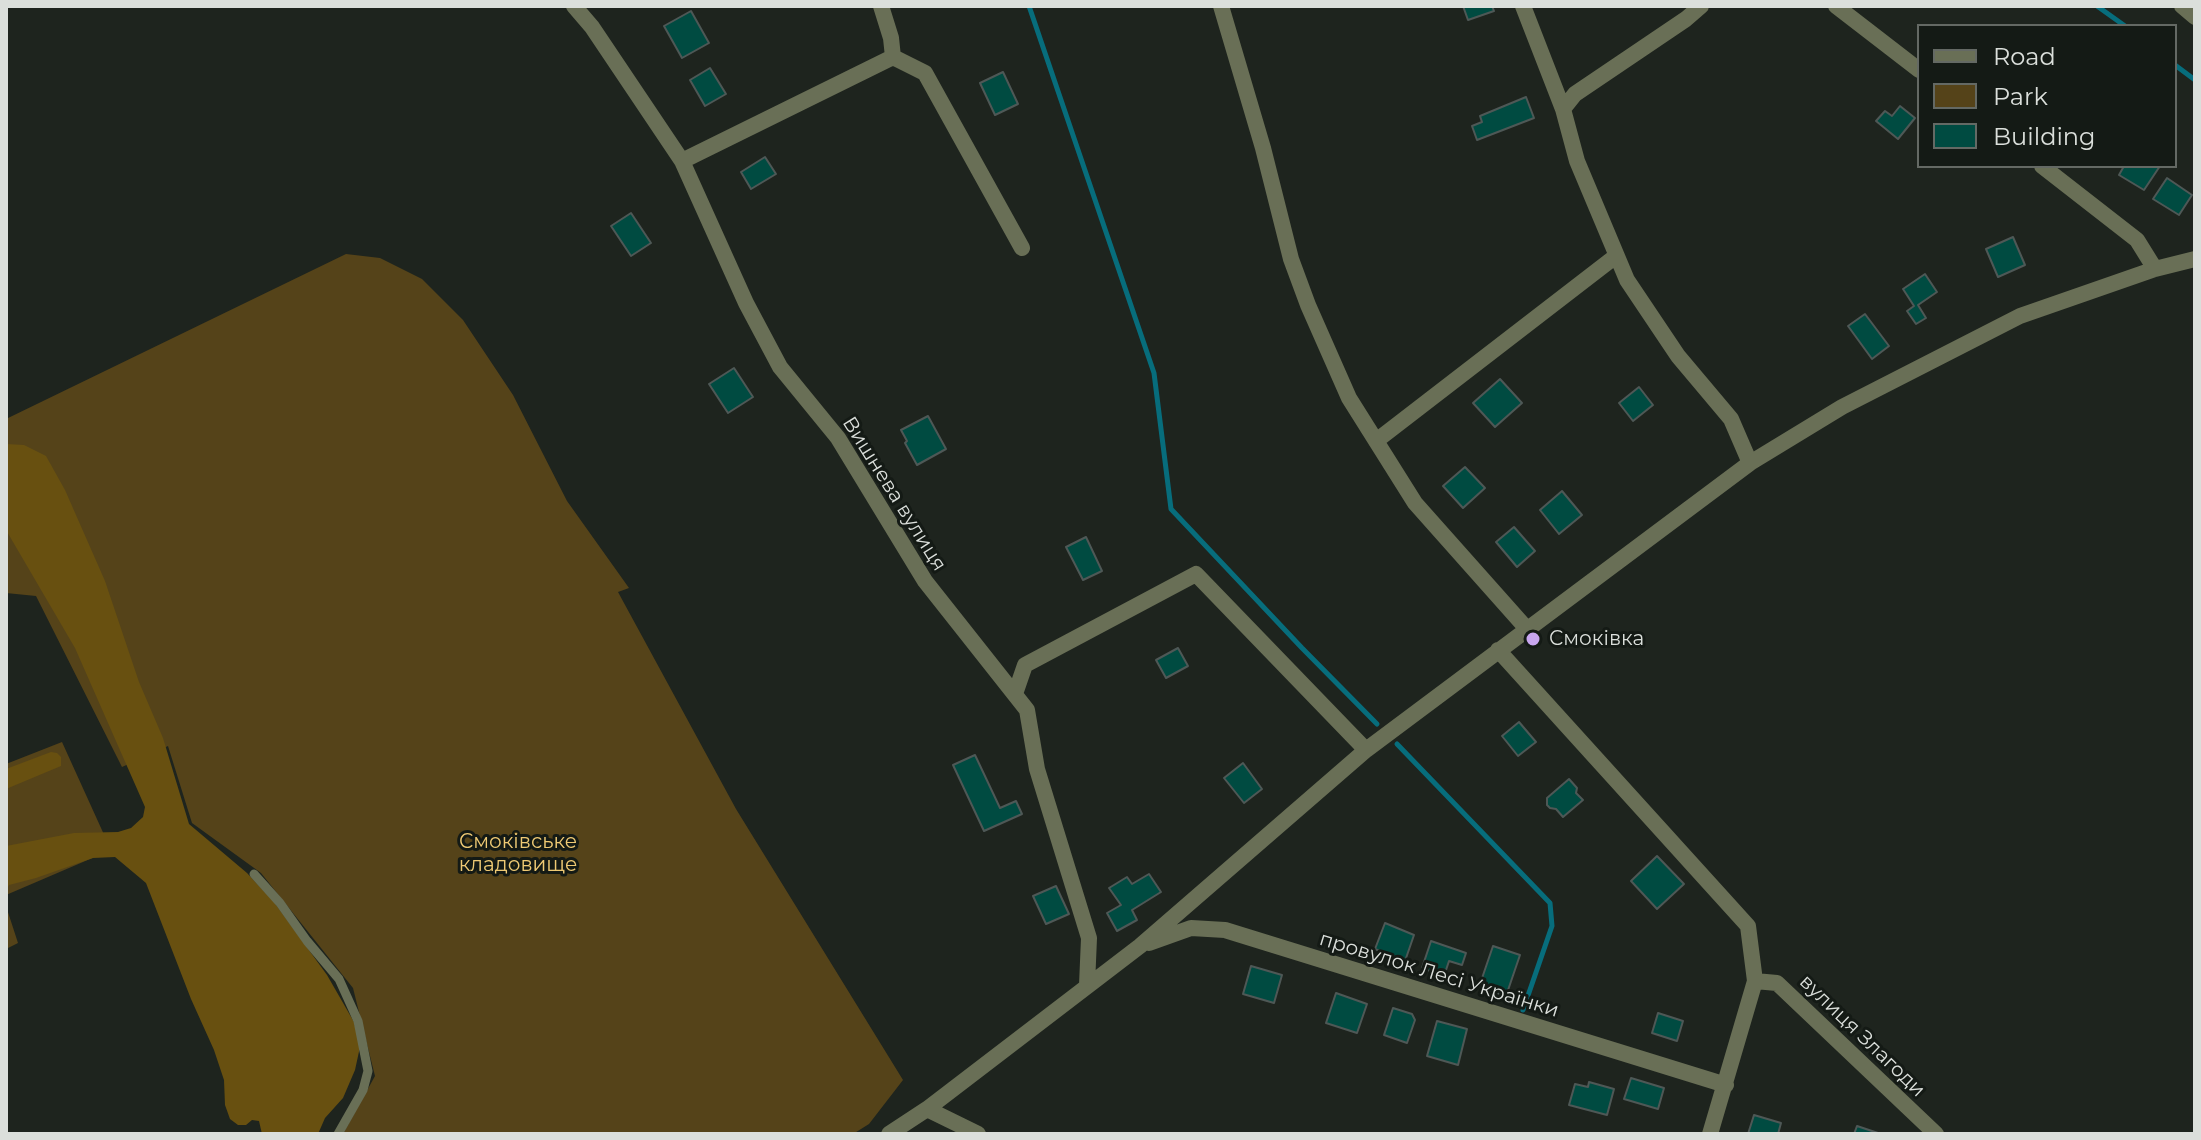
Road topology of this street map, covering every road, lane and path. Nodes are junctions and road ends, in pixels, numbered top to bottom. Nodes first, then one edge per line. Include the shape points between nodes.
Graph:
1 (574, 6) edge
2 (881, 6) edge
3 (1221, 6) edge
4 (1523, 6) edge
5 (1701, 6) edge
6 (1836, 6) edge
7 (2182, 6) edge
8 (2195, 17) edge
9 (893, 57) junction
10 (1917, 68) edge
11 (1563, 109) junction
12 (682, 161) junction
13 (2045, 168) edge
14 (1022, 248) dead end
15 (1616, 256) junction
16 (2195, 259) edge
17 (2155, 269) junction
18 (1376, 441) junction
19 (1750, 463) junction
20 (1527, 629) junction
21 (1498, 650) junction
22 (1015, 694) junction
23 (1366, 750) junction
24 (254, 874) dead end
25 (1140, 946) junction
26 (1755, 981) junction
27 (1087, 985) junction
28 (1726, 1085) junction
29 (927, 1109) junction
30 (338, 1134) edge
31 (889, 1134) edge
32 (978, 1134) edge
33 (1710, 1134) edge
34 (1936, 1134) edge

1 - 12 street, Вишнева вулиця
2 - 9 street
3 - 18 street via 1291,259 1349,398
4 - 11 street
5 - 11 street via 1575,94
6 - 10 street
7 - 8 street
9 - 12 street
9 - 14 street via 925,73
11 - 15 street via 1577,161
12 - 22 street, Вишнева вулиця via 780,367 838,438 925,581
13 - 17 street via 2137,240
15 - 18 street
15 - 19 street via 1678,356 1731,419
16 - 17 street
17 - 19 street via 2020,316 1842,407
18 - 20 street via 1415,503
19 - 20 street
20 - 21 street
21 - 23 street
21 - 26 street via 1748,926
22 - 23 street via 1025,665 1196,574
22 - 27 street, Вишнева вулиця via 1027,710 1037,769 1089,938
23 - 25 street
24 - 30 lane via 339,979 358,1021 368,1071
25 - 27 street
25 - 28 street, провулок Лесі Українки via 1191,928 1225,930
26 - 28 street
26 - 34 street, вулиця Злагоди via 1777,983
27 - 29 street
28 - 33 street
29 - 31 street
29 - 32 street

